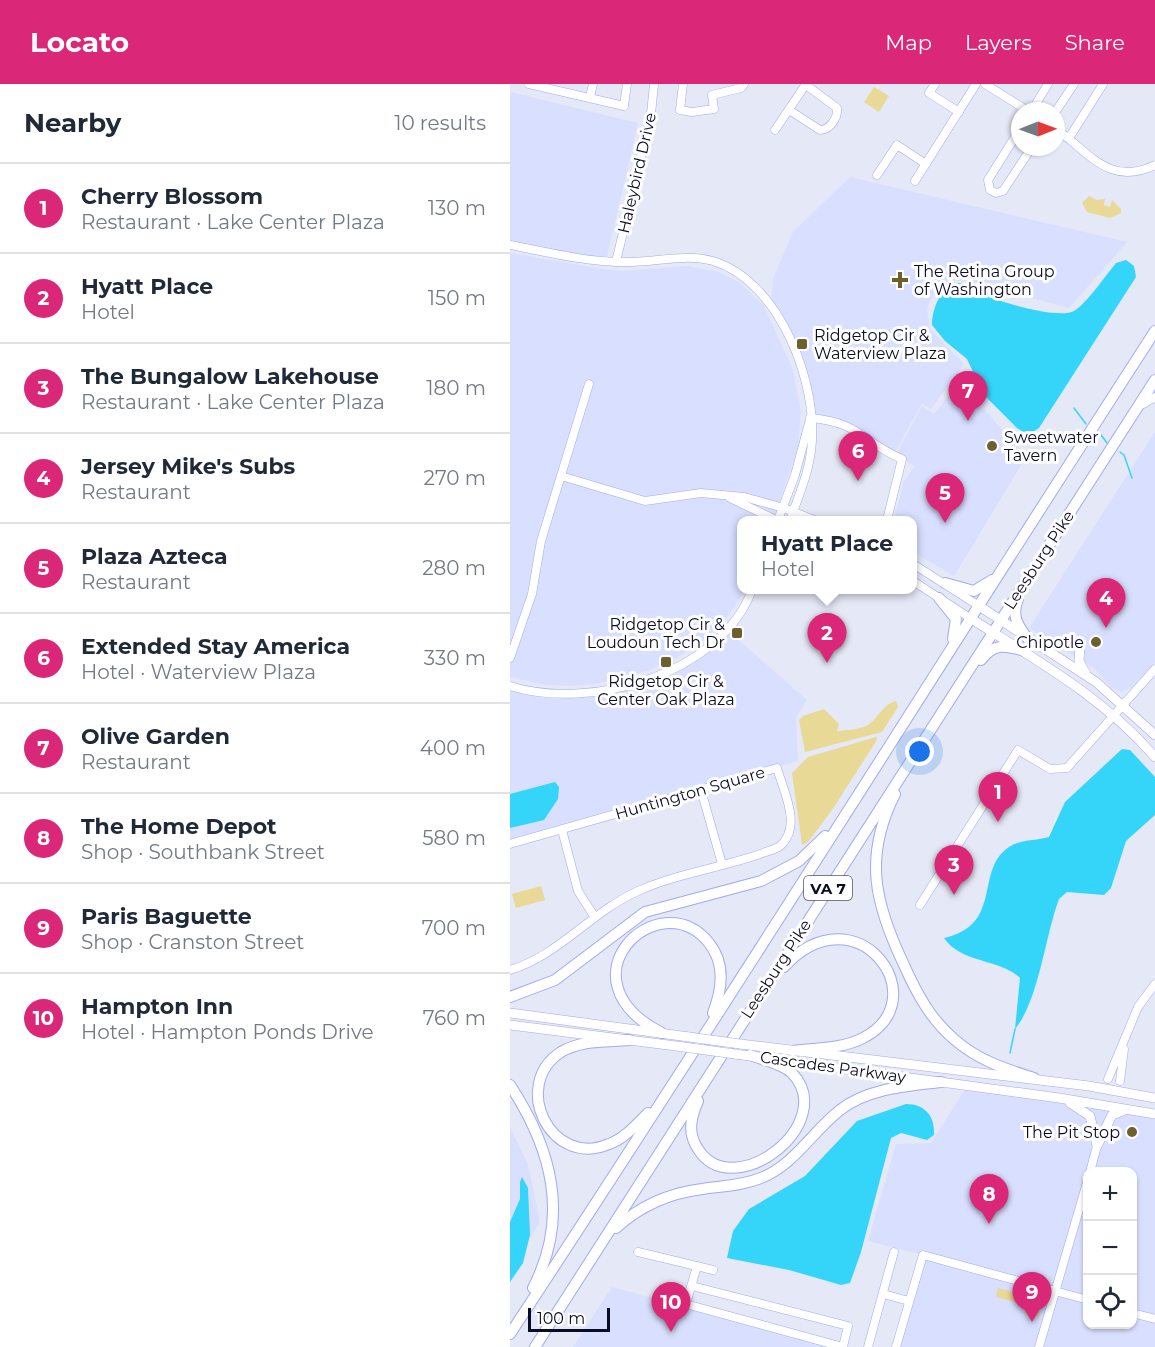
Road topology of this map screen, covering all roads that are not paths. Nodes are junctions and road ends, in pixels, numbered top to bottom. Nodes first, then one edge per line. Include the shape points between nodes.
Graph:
1 (529, 84) edge
2 (593, 84) edge
3 (627, 84) edge
4 (654, 84) edge
5 (683, 84) edge
6 (744, 84) edge
7 (806, 84) edge
8 (935, 84) edge
9 (976, 84) edge
10 (985, 84) edge
11 (1048, 84) edge
12 (1074, 84) edge
13 (1103, 84) edge
14 (723, 88) edge
15 (590, 97) junction
16 (1014, 102) edge
17 (1037, 102) dead end
18 (1062, 102) edge
19 (789, 110) junction
20 (959, 112) junction
21 (775, 130) dead end
22 (1065, 135) edge
23 (1069, 138) junction
24 (1011, 143) edge
25 (1026, 156) edge
26 (926, 164) junction
27 (1155, 165) edge
28 (877, 175) dead end
29 (915, 181) dead end
30 (510, 245) edge
31 (616, 262) junction
32 (1155, 331) edge
33 (1155, 380) edge
34 (589, 384) dead end
35 (1155, 397) edge
36 (1132, 416) junction
37 (810, 418) junction
38 (561, 477) junction
39 (723, 495) junction
40 (784, 508) junction
41 (793, 512) junction
42 (768, 516) edge
43 (779, 516) edge
44 (792, 516) edge
45 (804, 516) edge
46 (888, 516) edge
47 (917, 567) edge
48 (999, 574) junction
49 (917, 583) edge
50 (945, 583) junction
51 (1022, 586) junction
52 (750, 594) edge
53 (939, 598) junction
54 (979, 606) junction
55 (970, 618) junction
56 (1000, 620) junction
57 (992, 632) junction
58 (1028, 639) junction
59 (950, 649) junction
60 (1025, 651) junction
61 (1053, 654) junction
62 (510, 658) edge
63 (1155, 669) edge
64 (1087, 676) junction
65 (510, 686) edge
66 (955, 693) junction
67 (1123, 705) junction
68 (1114, 716) junction
69 (1155, 735) edge
70 (920, 746) junction
71 (1155, 756) edge
72 (701, 790) junction
73 (846, 810) junction
74 (562, 830) junction
75 (510, 844) edge
76 (722, 864) junction
77 (920, 904) dead end
78 (594, 916) junction
79 (510, 970) edge
80 (1155, 984) edge
81 (760, 994) junction
82 (510, 997) edge
83 (510, 1013) edge
84 (510, 1025) edge
85 (706, 1031) junction
86 (663, 1033) junction
87 (1125, 1036) junction
88 (629, 1040) junction
89 (792, 1051) junction
90 (750, 1055) junction
91 (711, 1072) junction
92 (1034, 1078) junction
93 (1108, 1079) joint
94 (1120, 1081) joint
95 (941, 1082) junction
96 (510, 1085) edge
97 (1095, 1086) junction
98 (1135, 1094) junction
99 (663, 1098) junction
100 (1059, 1098) junction
101 (1155, 1098) edge
102 (1127, 1109) junction
103 (1155, 1114) edge
104 (1097, 1146) junction
105 (1091, 1167) edge
106 (1083, 1196) edge
107 (638, 1252) dead end
108 (894, 1252) dead end
109 (590, 1262) junction
110 (698, 1266) junction
111 (713, 1270) dead end
112 (692, 1286) junction
113 (1055, 1291) junction
114 (883, 1294) junction
115 (1083, 1299) edge
116 (671, 1300) dead end
117 (909, 1301) junction
118 (687, 1304) junction
119 (1137, 1314) edge
120 (1155, 1319) edge
121 (510, 1334) edge
122 (535, 1347) edge
123 (843, 1347) edge
124 (868, 1347) edge
125 (896, 1347) edge
126 (1039, 1347) edge

1 - 15 street
2 - 15 street
3 - 15 street via 624,106
4 - 31 street, Haleybird Drive via 651,114
5 - 14 street via 680,111 714,109 712,95
6 - 14 street via 741,88
7 - 19 street
7 - 19 street via 837,108 830,126 820,130
8 - 20 street via 929,93
9 - 20 street
10 - 16 street
11 - 17 street
12 - 18 street
13 - 23 street
19 - 21 street
20 - 26 street
22 - 23 street
23 - 27 street via 1083,152 1115,171 1138,171
24 - 25 street via 988,180 990,190 1003,191
26 - 28 street via 897,145
26 - 29 street
30 - 31 street
31 - 37 street via 701,259 737,271 752,282 771,303 793,348 801,368
32 - 48 highway, Leesburg Pike / VA 7
33 - 36 highway, Leesburg Pike / VA 7
34 - 38 street
35 - 36 street
36 - 51 highway, Leesburg Pike / VA 7
37 - 40 street
37 - 41 street via 812,450
37 - 46 street via 853,427 902,459
38 - 39 street via 645,501 701,493
38 - 62 street via 541,541 532,594
39 - 40 street
39 - 42 street
40 - 41 street
40 - 43 street
41 - 44 street
41 - 45 street
47 - 50 street
48 - 50 highway via 974,591
48 - 54 highway, Leesburg Pike / VA 7
49 - 53 street
50 - 54 street
51 - 56 highway, Leesburg Pike / VA 7
51 - 58 highway via 1016,622
52 - 65 street via 712,645 654,678 583,694 539,693
53 - 55 street
53 - 59 highway via 956,619
54 - 55 highway, Leesburg Pike / VA 7
54 - 56 main road
55 - 57 main road
55 - 59 highway, Leesburg Pike / VA 7
56 - 57 highway, Leesburg Pike / VA 7
56 - 58 main road
57 - 60 main road
57 - 66 highway, Leesburg Pike / VA 7
58 - 61 main road
59 - 73 highway, Leesburg Pike / VA 7
60 - 66 highway via 1007,646 991,648
60 - 68 main road
61 - 64 main road
61 - 64 main road via 1069,654 1080,646 1079,661
63 - 67 street
64 - 67 main road
66 - 70 highway, Leesburg Pike / VA 7
67 - 68 street
67 - 69 main road
68 - 71 main road
68 - 77 street via 1067,768 1050,769 1018,750
70 - 81 highway, Leesburg Pike / VA 7
70 - 92 highway via 890,805 879,839 875,873 883,918 921,1000 943,1029 979,1057
72 - 74 street, Huntington Square
72 - 76 street
72 - 76 street, Huntington Square via 777,768 780,778 792,821 788,838 772,850
73 - 82 highway via 822,841 788,867 747,886 645,912 555,980
73 - 85 highway, Leesburg Pike / VA 7
74 - 75 street, Huntington Square
74 - 78 street via 579,891
76 - 78 street, Huntington Square via 648,887
78 - 79 street, Huntington Square via 546,954
80 - 87 street via 1138,1007
81 - 89 highway via 795,956 829,939 865,945 887,967 892,985 890,1007 871,1034 840,1046
81 - 91 highway, Leesburg Pike / VA 7
83 - 86 main road, Cascades Parkway
84 - 88 main road, Cascades Parkway
85 - 86 highway via 720,987 717,957 694,930 664,924 647,928 632,938 619,959 616,977 628,1010
85 - 99 highway, Leesburg Pike / VA 7
86 - 89 main road, Cascades Parkway, bridge
87 - 93 street
87 - 94 street
88 - 90 main road, Cascades Parkway, bridge
88 - 99 highway via 575,1046 552,1059 541,1074 536,1092 542,1121 553,1136 569,1145 599,1148 627,1134
89 - 92 main road, Cascades Parkway
90 - 91 highway via 791,1073 801,1088 804,1104 794,1132 771,1154 747,1166 714,1164 694,1143 692,1119
90 - 95 main road, Cascades Parkway
91 - 109 highway, Leesburg Pike / VA 7
92 - 97 main road, Cascades Parkway
93 - 97 main road
94 - 98 main road
95 - 100 main road, Cascades Parkway
95 - 109 highway via 890,1089 844,1107 782,1166 760,1178 688,1191 648,1205 616,1228
96 - 121 highway via 546,1161 554,1210 547,1258
97 - 98 main road, Cascades Parkway
98 - 101 main road, Cascades Parkway
99 - 121 highway, Leesburg Pike / VA 7
100 - 102 main road, Cascades Parkway
100 - 104 main road via 1090,1116
102 - 103 main road, Cascades Parkway
102 - 104 main road via 1112,1115
104 - 105 street
106 - 113 street
107 - 110 street
108 - 114 street
109 - 122 highway, Leesburg Pike / VA 7
110 - 111 street
110 - 112 street
112 - 118 street
112 - 123 street via 848,1326
113 - 115 street
113 - 117 street via 923,1255
113 - 126 street
114 - 117 street
114 - 124 street
116 - 118 street
117 - 125 street
118 - 123 street
119 - 120 street

